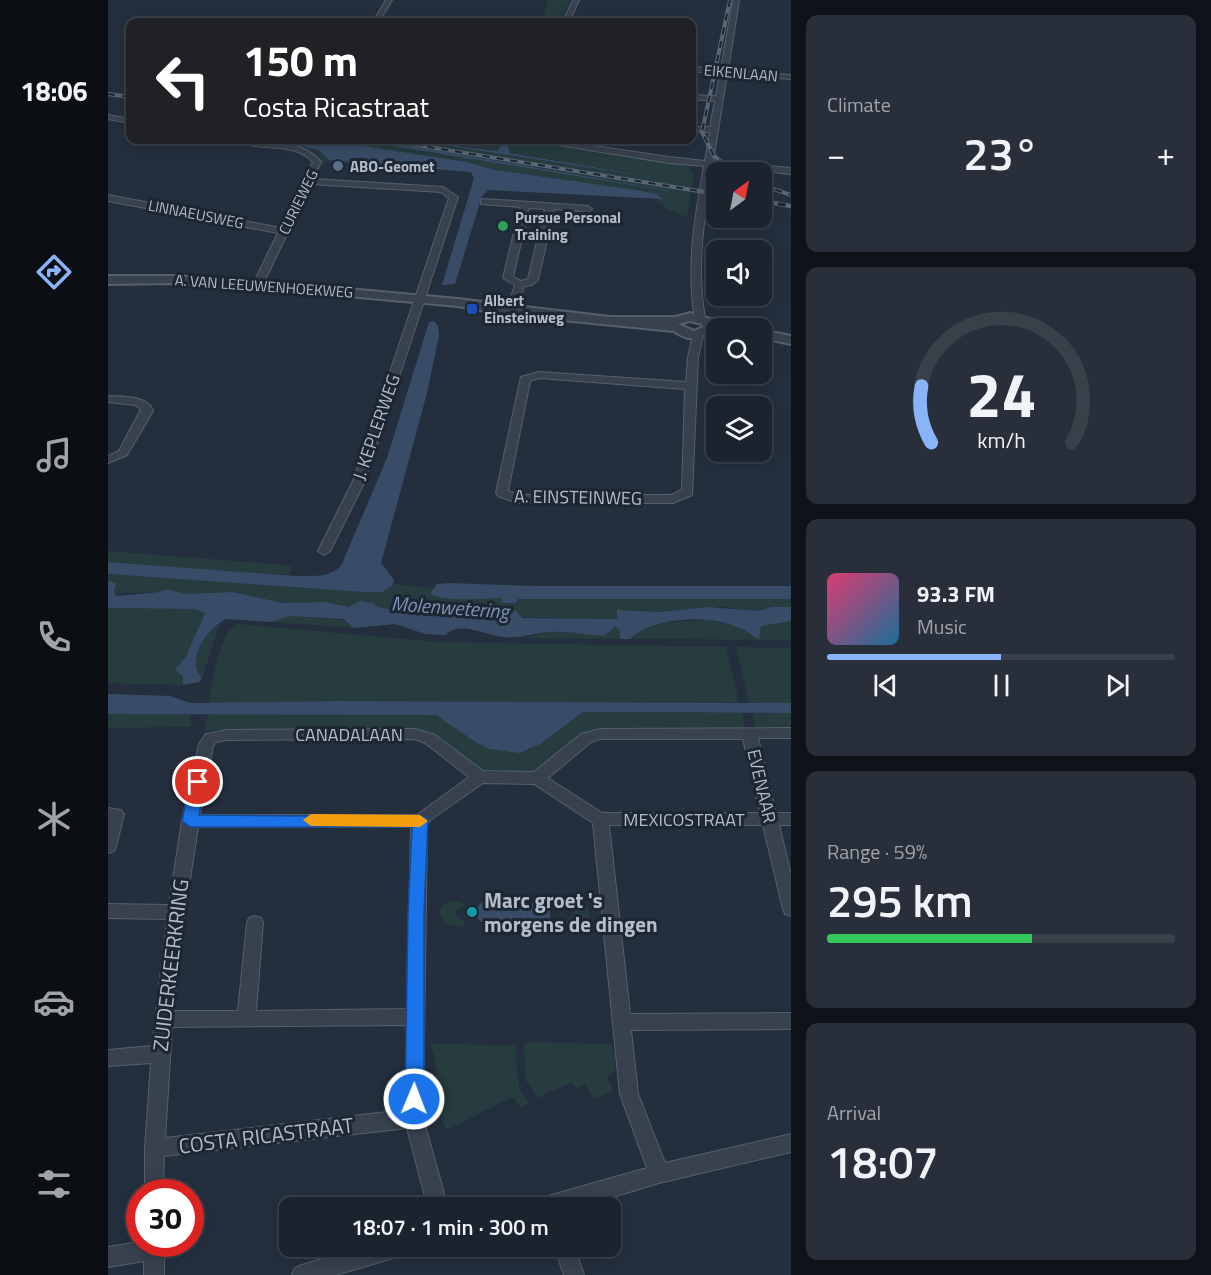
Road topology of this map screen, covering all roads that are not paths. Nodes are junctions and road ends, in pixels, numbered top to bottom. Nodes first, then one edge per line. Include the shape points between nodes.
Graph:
1 (389, 0) edge
2 (576, 0) edge
3 (736, 0) edge
4 (378, 18) edge
5 (568, 18) edge
6 (696, 69) edge
7 (724, 71) junction
8 (791, 77) edge
9 (696, 97) edge
10 (719, 99) junction
11 (108, 117) edge
12 (126, 120) edge
13 (696, 129) edge
14 (713, 130) junction
15 (260, 144) edge
16 (568, 144) edge
17 (707, 162) edge
18 (706, 164) edge
19 (772, 169) edge
20 (791, 171) edge
21 (706, 172) edge
22 (310, 181) junction
23 (108, 198) edge
24 (484, 202) dead end
25 (525, 205) junction
26 (550, 207) junction
27 (588, 209) dead end
28 (284, 231) junction
29 (108, 280) edge
30 (258, 284) junction
31 (520, 284) junction
32 (419, 300) junction
33 (512, 310) junction
34 (695, 327) edge
35 (772, 338) edge
36 (791, 341) edge
37 (692, 387) junction
38 (108, 399) edge
39 (108, 460) edge
40 (324, 551) dead end
41 (749, 734) junction
42 (791, 734) edge
43 (208, 740) joint
44 (480, 777) junction
45 (537, 778) junction
46 (108, 814) edge
47 (599, 819) junction
48 (770, 819) junction
49 (791, 819) edge
50 (190, 821) junction
51 (420, 821) junction
52 (108, 847) edge
53 (791, 909) edge
54 (108, 911) edge
55 (176, 912) junction
56 (255, 923) dead end
57 (416, 1017) junction
58 (163, 1019) junction
59 (246, 1019) junction
60 (791, 1021) edge
61 (621, 1022) junction
62 (158, 1054) junction
63 (108, 1058) edge
64 (414, 1118) junction
65 (791, 1143) edge
66 (154, 1148) junction
67 (659, 1174) junction
68 (154, 1179) edge
69 (435, 1197) edge
70 (580, 1197) edge
71 (126, 1253) edge
72 (108, 1257) edge
73 (154, 1257) edge
74 (363, 1257) edge
75 (568, 1257) edge
76 (154, 1275) edge
77 (302, 1275) edge
78 (574, 1275) edge

1 - 4 street
2 - 5 street
3 - 7 street
6 - 7 street, EIKENLAAN
7 - 8 street, EIKENLAAN
7 - 10 street
9 - 10 street
10 - 14 street
11 - 12 street
13 - 14 street
14 - 17 street
15 - 22 street, CURIEWEG via 310,154 317,165
16 - 18 street
19 - 20 street
21 - 34 street via 698,233
22 - 28 street, CURIEWEG
22 - 32 street, J. KEPLERWEG via 443,190 453,194
23 - 28 street, LINNAEUSWEG
24 - 25 street
25 - 26 street
25 - 31 street via 507,278
26 - 27 street
26 - 31 street via 533,280
28 - 30 street, CURIEWEG
29 - 30 street, A. VAN LEEUWENHOEKWEG via 196,279
30 - 32 street, A. VAN LEEUWENHOEKWEG
31 - 33 street
32 - 33 street, A. VAN LEEUWENHOEKWEG
32 - 40 street, J. KEPLERWEG via 359,481
33 - 34 street, A. VAN LEEUWENHOEKWEG
34 - 37 street, A. EINSTEINWEG
35 - 36 street
37 - 37 street, A. EINSTEINWEG via 528,376 523,382 502,493 517,499 684,496 688,492
38 - 39 street via 138,402 147,411 123,453
41 - 42 street
41 - 45 street via 600,734 586,738
41 - 48 street, EVENAAR
43 - 44 street, CANADALAAN via 221,735 415,734 430,739
43 - 50 street, ZUIDERKEERKRING
44 - 45 street
44 - 51 street
45 - 47 street, MEXICOSTRAAT
46 - 52 street via 116,814
47 - 48 street, MEXICOSTRAAT
47 - 61 street, MEXICOSTRAAT
48 - 49 street, MEXICOSTRAAT
48 - 53 street, EVENAAR
50 - 51 street
50 - 55 street, ZUIDERKEERKRING
51 - 57 street
54 - 55 street
55 - 58 street, ZUIDERKEERKRING
56 - 59 street
57 - 59 street
57 - 64 street
58 - 59 street
58 - 62 street, ZUIDERKEERKRING
60 - 61 street
61 - 67 street, MEXICOSTRAAT via 629,1094
62 - 63 street
62 - 66 street, ZUIDERKEERKRING
64 - 66 street, COSTA RICASTRAAT
64 - 69 street
65 - 67 street
66 - 68 street, ZUIDERKEERKRING
67 - 70 street
71 - 72 street
73 - 76 street
74 - 77 street
75 - 78 street

